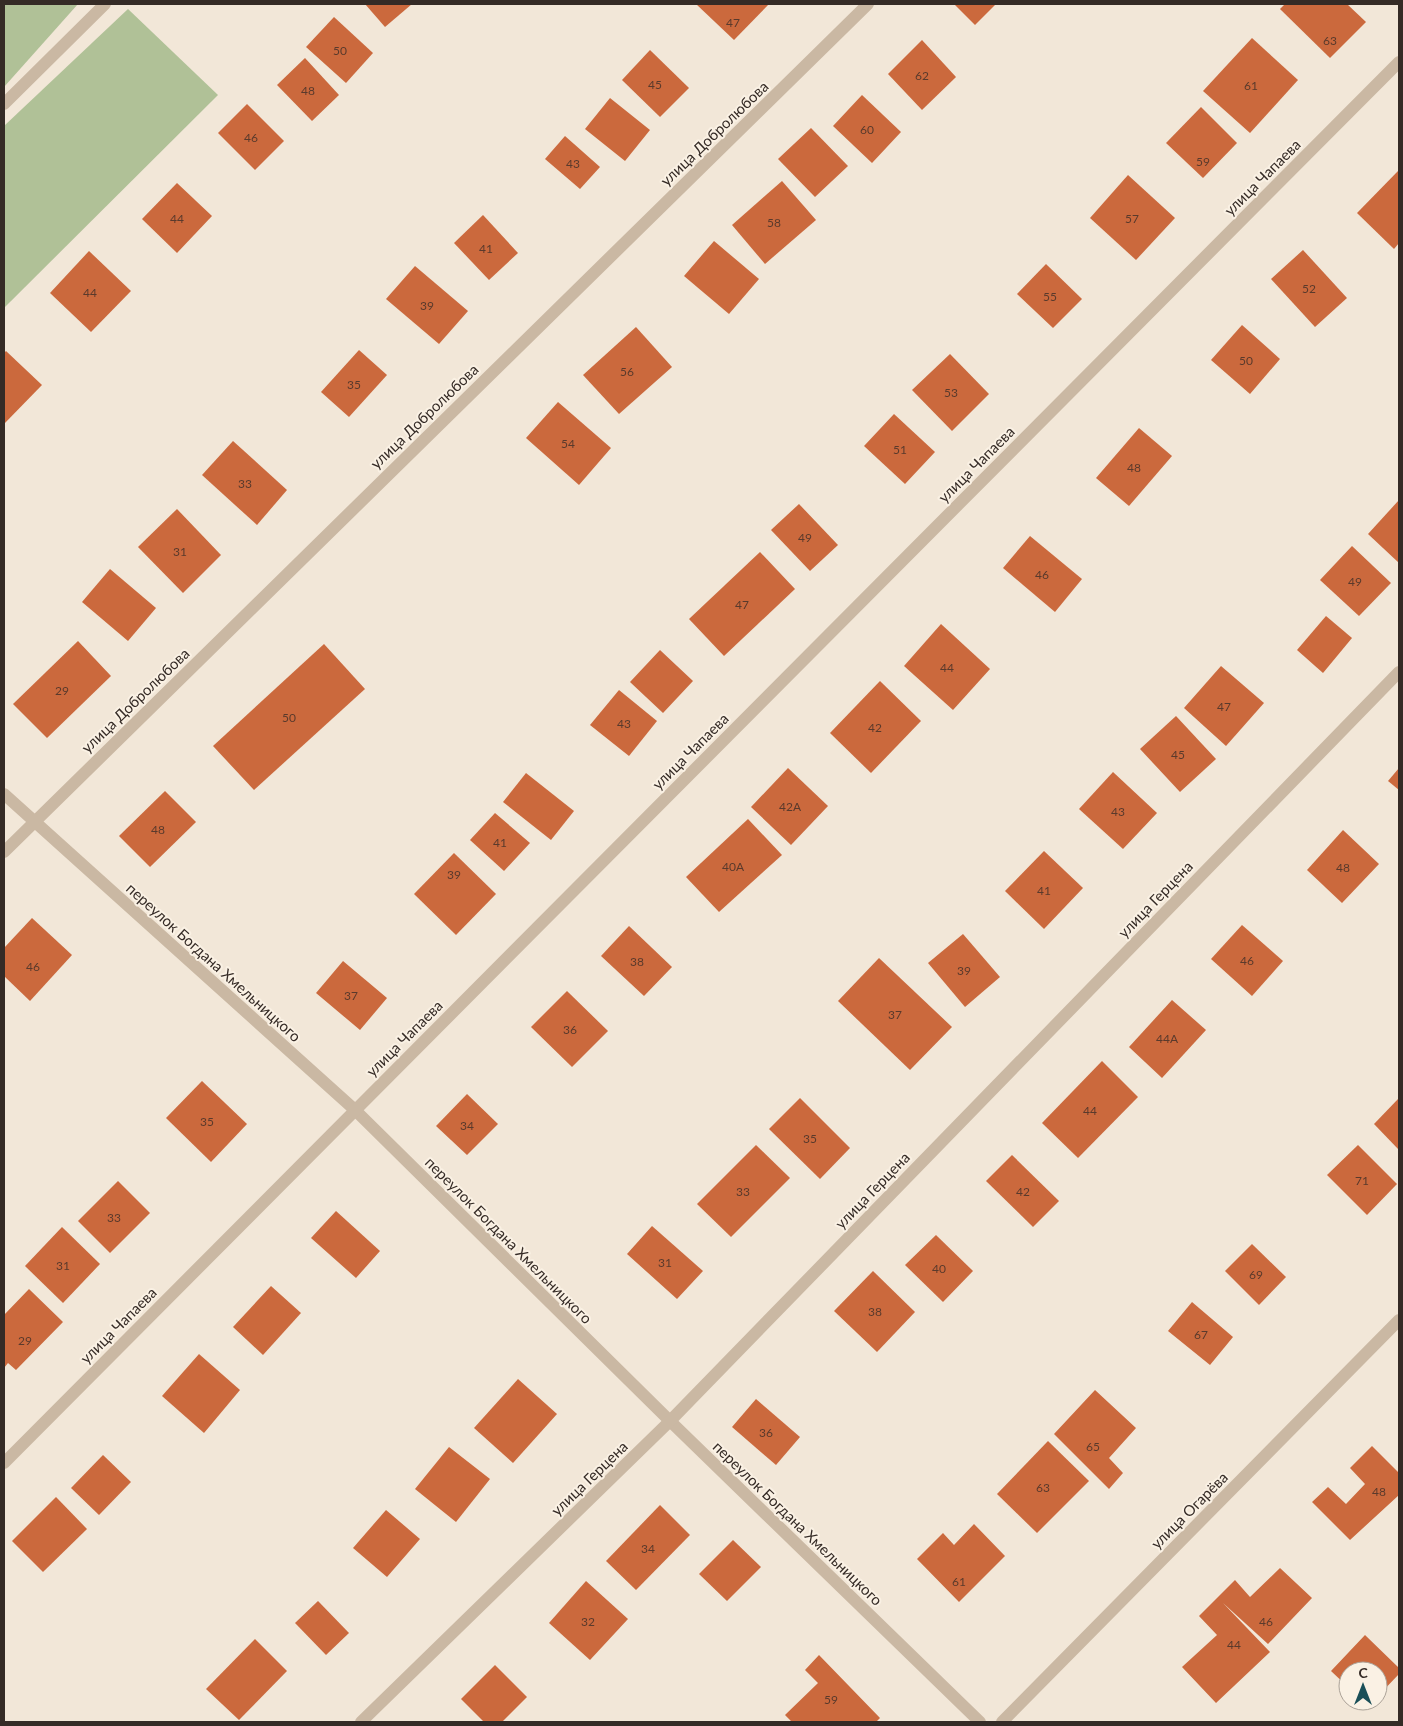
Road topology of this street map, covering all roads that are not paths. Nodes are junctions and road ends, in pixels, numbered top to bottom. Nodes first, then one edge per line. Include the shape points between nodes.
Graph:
1 (105, 4) edge
2 (868, 4) edge
3 (1399, 62) edge
4 (4, 104) edge
5 (1399, 672) edge
6 (4, 794) edge
7 (34, 822) junction
8 (4, 852) edge
9 (355, 1110) junction
10 (1399, 1320) edge
11 (670, 1421) junction
12 (4, 1463) edge
13 (361, 1722) edge
14 (980, 1722) edge
15 (1002, 1722) edge

1 - 4 street
2 - 7 street, улица Добролюбова
3 - 9 street, улица Чапаева
5 - 11 street, улица Герцена
6 - 7 street, переулок Богдана Хмельницкого
7 - 8 street, улица Добролюбова
7 - 9 street, переулок Богдана Хмельницкого
9 - 11 street, переулок Богдана Хмельницкого
9 - 12 street, улица Чапаева
10 - 15 street, улица Огарёва
11 - 13 street, улица Герцена
11 - 14 street, переулок Богдана Хмельницкого

